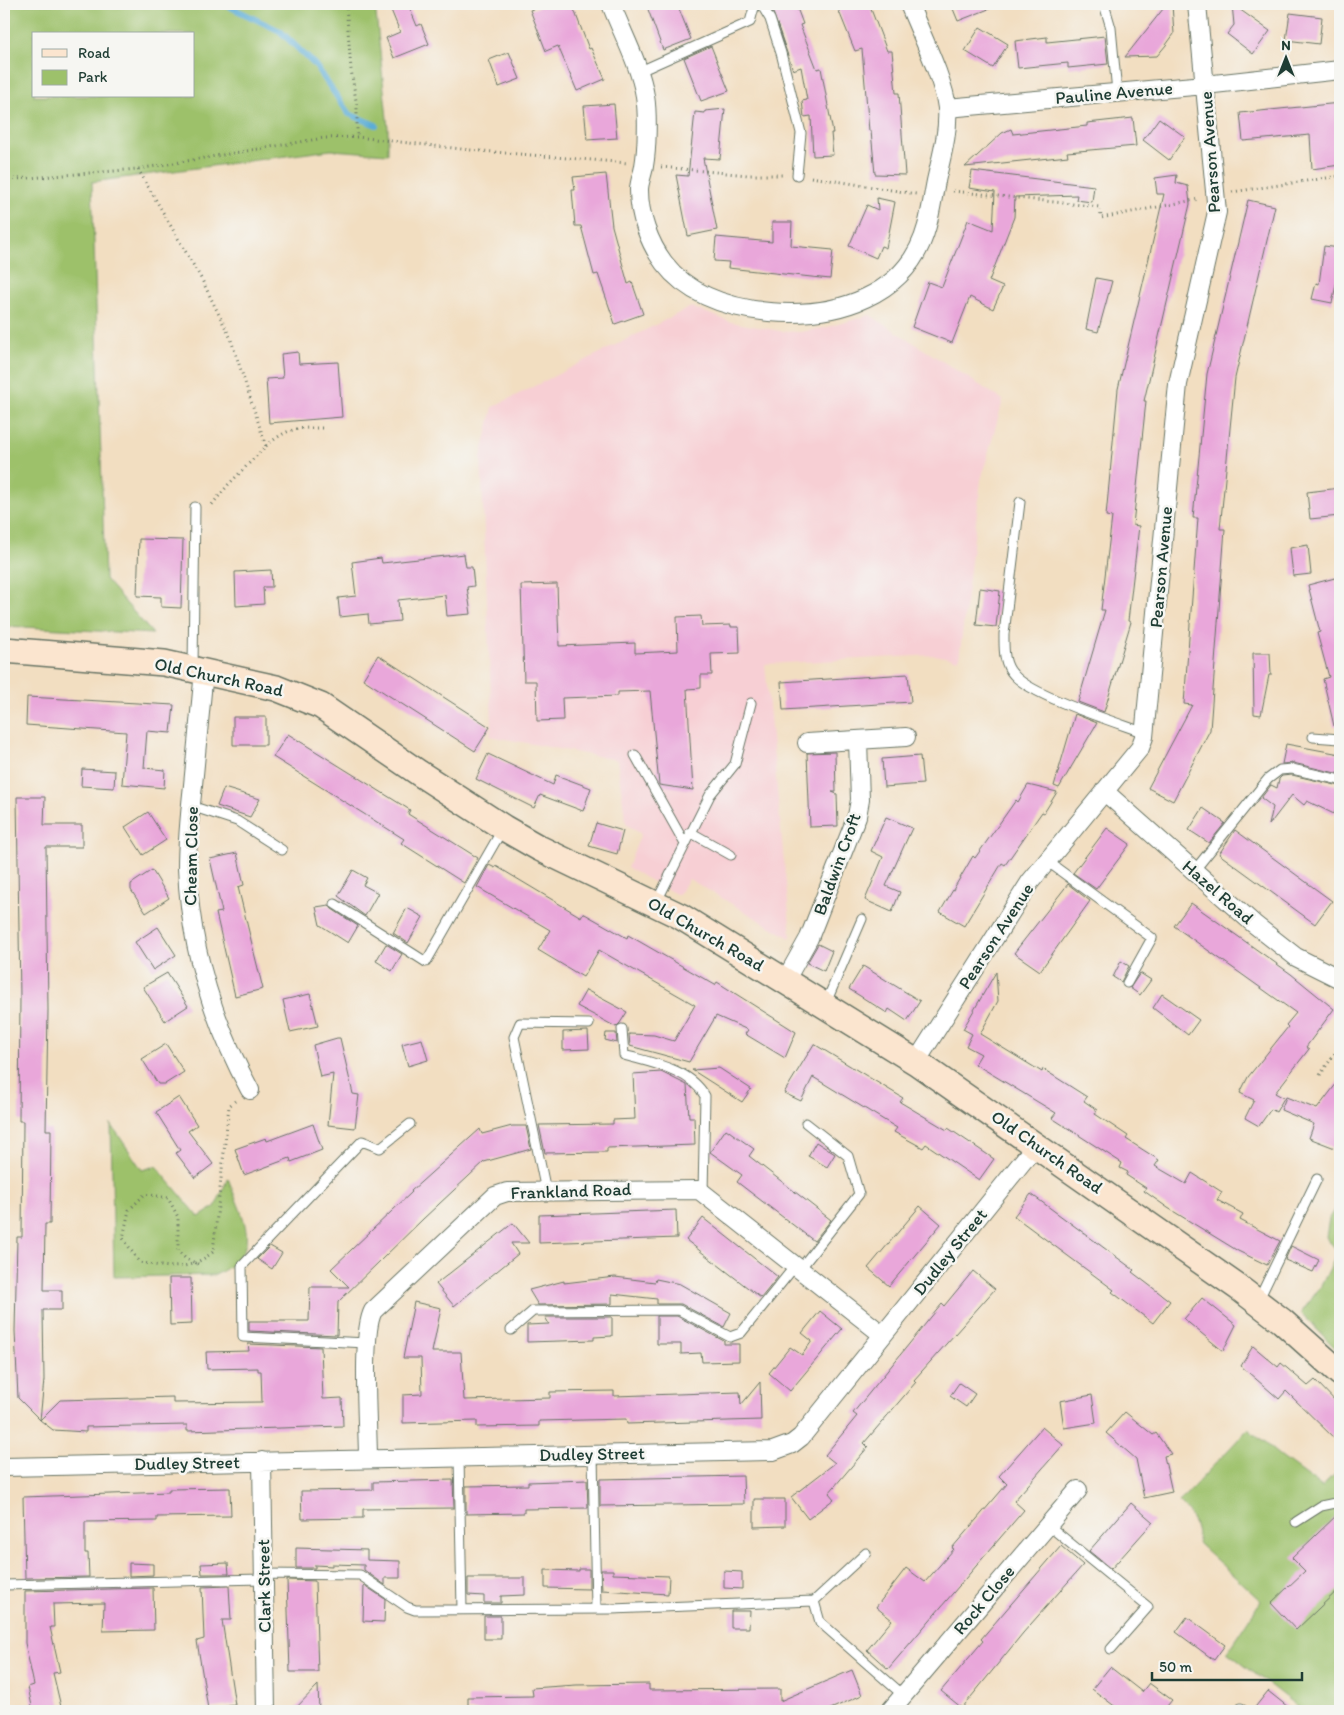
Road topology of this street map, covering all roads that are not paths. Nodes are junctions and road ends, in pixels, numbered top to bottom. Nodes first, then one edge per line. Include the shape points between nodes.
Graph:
1 (611, 4) edge
2 (755, 4) edge
3 (761, 4) edge
4 (909, 4) edge
5 (1104, 4) edge
6 (1197, 4) edge
7 (1340, 70) edge
8 (638, 72) junction
9 (1206, 85) junction
10 (1117, 92) junction
11 (947, 108) junction
12 (797, 175) road end
13 (1020, 502) dead end
14 (195, 507) dead end
15 (4, 650) edge
16 (198, 670) junction
17 (751, 703) dead end
18 (1145, 733) junction
19 (906, 737) dead end
20 (1314, 737) dead end
21 (1340, 739) edge
22 (858, 740) junction
23 (807, 743) dead end
24 (635, 755) dead end
25 (1340, 780) edge
26 (1104, 791) junction
27 (191, 806) junction
28 (504, 828) junction
29 (690, 832) junction
30 (685, 844) junction
31 (282, 850) dead end
32 (731, 855) dead end
33 (1047, 861) junction
34 (1194, 871) junction
35 (656, 903) junction
36 (336, 904) dead end
37 (862, 919) dead end
38 (1340, 979) edge
39 (785, 981) junction
40 (1127, 983) dead end
41 (825, 1006) junction
42 (590, 1024) dead end
43 (622, 1029) dead end
44 (916, 1062) junction
45 (250, 1090) road end
46 (806, 1123) dead end
47 (410, 1124) dead end
48 (1036, 1145) junction
49 (1317, 1179) dead end
50 (546, 1191) junction
51 (703, 1193) junction
52 (798, 1267) junction
53 (1258, 1302) junction
54 (512, 1330) dead end
55 (883, 1335) junction
56 (367, 1343) junction
57 (1340, 1373) edge
58 (592, 1454) junction
59 (459, 1457) junction
60 (368, 1459) junction
61 (262, 1461) junction
62 (4, 1467) edge
63 (1078, 1490) dead end
64 (1340, 1502) edge
65 (1296, 1522) dead end
66 (1048, 1525) junction
67 (866, 1553) dead end
68 (264, 1577) junction
69 (4, 1585) edge
70 (814, 1601) junction
71 (596, 1609) junction
72 (462, 1610) junction
73 (1111, 1649) dead end
74 (903, 1695) junction
75 (266, 1711) edge
76 (890, 1711) edge

1 - 8 street
2 - 8 lane via 750,22
3 - 12 lane via 776,36 800,133
4 - 11 street
5 - 10 lane via 1111,28
6 - 9 street, Pearson Avenue
7 - 9 street, Pauline Avenue
8 - 11 street via 645,96 644,164 639,189 642,217 652,242 677,278 694,290 720,303 758,311 815,313 845,308 890,283 918,247 927,226 947,128
9 - 10 street, Pauline Avenue
9 - 18 street, Pearson Avenue via 1218,212 1178,384
10 - 11 street, Pauline Avenue
13 - 18 lane via 1004,634 1004,656 1013,674 1023,683 1070,705
14 - 16 lane
15 - 16 main road, Old Church Road via 130,659
16 - 27 street, Cheam Close
16 - 28 main road, Old Church Road via 276,688 321,706
17 - 29 lane via 735,764 710,795
18 - 26 street, Pearson Avenue via 1140,748
19 - 22 street
20 - 21 lane
22 - 23 street
22 - 39 street, Baldwin Croft via 860,800 857,816 810,938
24 - 30 lane
25 - 34 lane via 1292,769 1280,770 1268,779
26 - 33 street, Pearson Avenue
26 - 34 street, Hazel Road
27 - 31 lane via 238,821
27 - 45 street, Cheam Close via 187,867 191,920 201,973 214,1016
28 - 35 main road, Old Church Road
28 - 36 lane via 426,962
29 - 30 lane
29 - 32 lane
30 - 35 lane
33 - 40 lane via 1152,938
33 - 44 street, Pearson Avenue via 1030,882
34 - 38 street, Hazel Road via 1296,957
35 - 39 main road, Old Church Road
37 - 41 lane
39 - 41 main road, Old Church Road
41 - 44 main road, Old Church Road
42 - 50 lane via 520,1023 514,1037
43 - 51 lane via 624,1055 687,1076 705,1096
44 - 48 main road, Old Church Road
46 - 52 lane via 848,1156 859,1194
47 - 56 lane via 380,1148 362,1141 242,1266 243,1337
48 - 53 main road, Old Church Road
48 - 55 street, Dudley Street
49 - 53 lane
50 - 51 street, Frankland Road via 691,1189
50 - 56 street, Frankland Road via 507,1192 495,1196 373,1311 368,1323
51 - 52 street, Frankland Road
52 - 54 lane via 741,1333 730,1337 678,1310 533,1311
52 - 55 street, Frankland Road
53 - 57 main road, Old Church Road
55 - 58 street, Dudley Street via 801,1437 784,1448 773,1451
56 - 60 street, Frankland Road
58 - 59 street, Dudley Street
58 - 71 lane
59 - 60 street, Dudley Street
59 - 72 lane
60 - 61 street, Dudley Street
61 - 62 street, Dudley Street
61 - 68 street, Clark Street
63 - 66 street, Rock Close
64 - 65 lane via 1321,1506
66 - 73 lane via 1148,1607
66 - 74 street, Rock Close
67 - 70 lane
68 - 69 lane
68 - 72 lane via 360,1575 410,1609
68 - 75 street, Clark Street
70 - 71 lane
70 - 74 lane via 820,1622
71 - 72 lane
74 - 76 street, Rock Close

